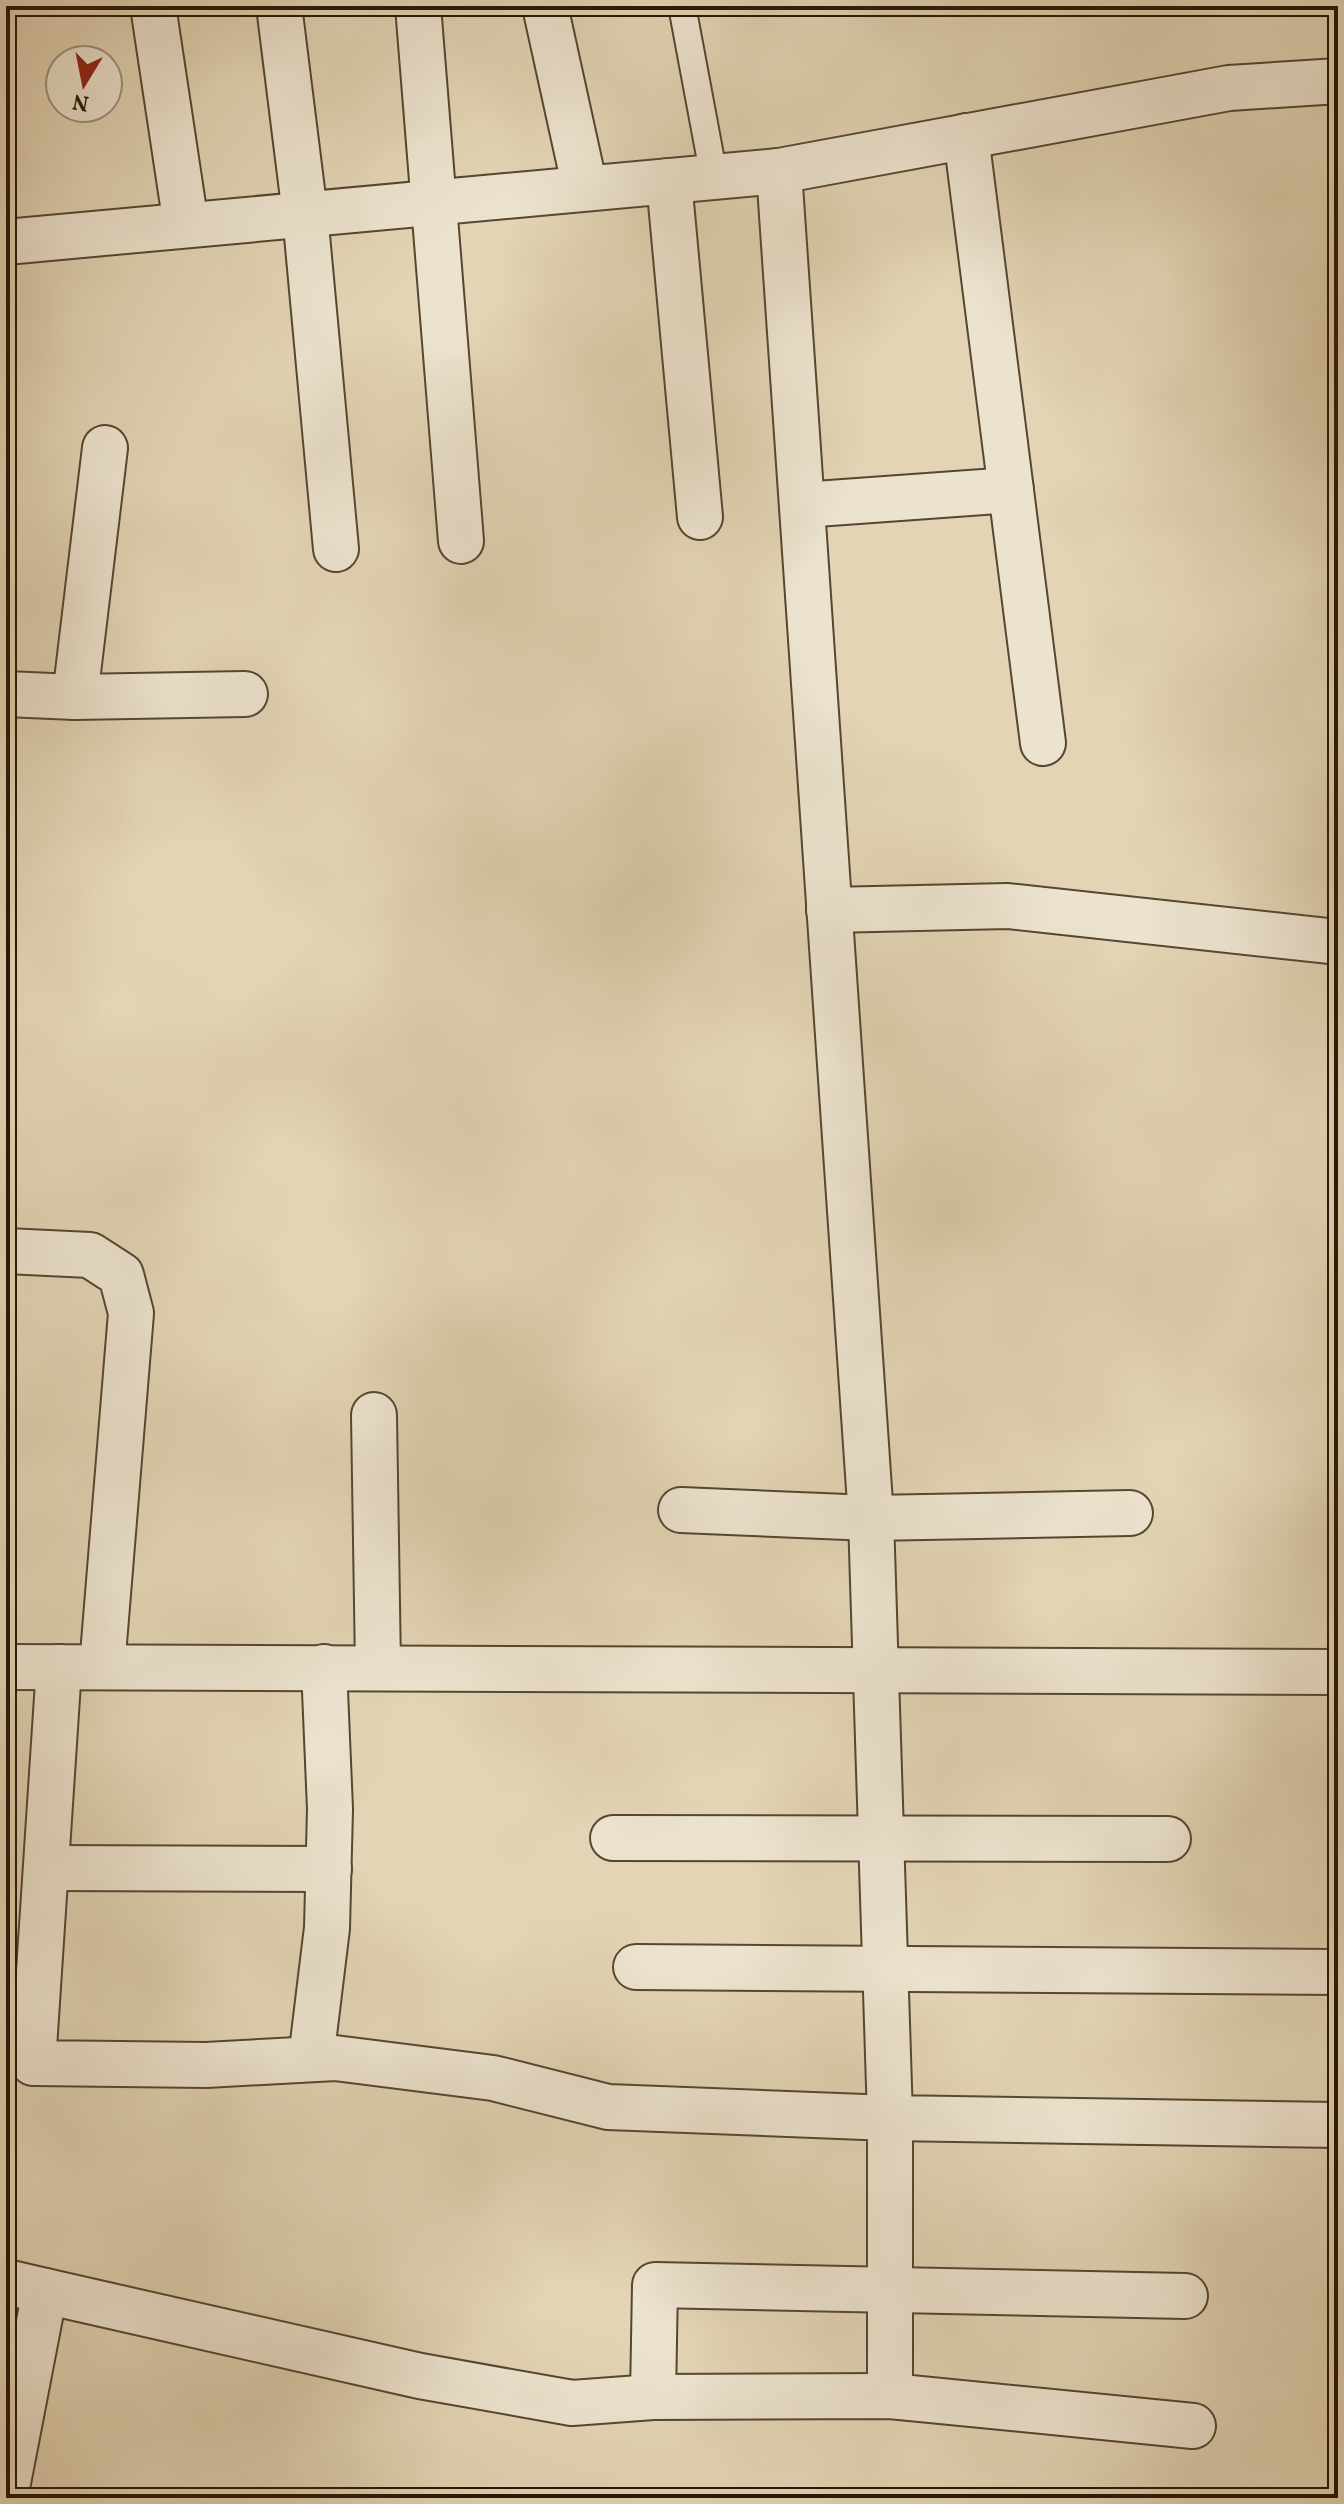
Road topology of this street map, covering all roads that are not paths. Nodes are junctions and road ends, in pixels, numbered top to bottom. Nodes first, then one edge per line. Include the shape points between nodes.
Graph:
1 (153, 6) edge
2 (279, 6) edge
3 (418, 6) edge
4 (545, 6) edge
5 (682, 6) edge
6 (1338, 81) edge
7 (966, 136) junction
8 (779, 171) junction
9 (714, 177) junction
10 (669, 181) junction
11 (585, 188) junction
12 (437, 202) junction
13 (305, 214) junction
14 (186, 225) junction
15 (6, 242) edge
16 (105, 448) dead end
17 (1011, 490) junction
18 (802, 505) junction
19 (700, 517) dead end
20 (461, 541) dead end
21 (336, 549) dead end
22 (6, 694) edge
23 (245, 694) dead end
24 (75, 697) junction
25 (1043, 743) dead end
26 (829, 910) junction
27 (1338, 942) edge
28 (6, 1251) edge
29 (374, 1415) dead end
30 (681, 1510) dead end
31 (1130, 1513) dead end
32 (871, 1518) junction
33 (6, 1667) edge
34 (59, 1667) junction
35 (102, 1667) junction
36 (324, 1667) junction
37 (378, 1667) junction
38 (876, 1668) junction
39 (1338, 1672) edge
40 (613, 1838) dead end
41 (881, 1838) junction
42 (1168, 1839) dead end
43 (46, 1868) junction
44 (329, 1869) junction
45 (636, 1967) dead end
46 (885, 1969) junction
47 (1338, 1972) edge
48 (311, 2059) junction
49 (890, 2118) junction
50 (1338, 2125) edge
51 (26, 2286) edge
52 (889, 2290) junction
53 (1185, 2296) dead end
54 (890, 2396) junction
55 (653, 2397) junction
56 (1193, 2426) dead end
57 (6, 2493) edge

1 - 14 street
2 - 13 street
3 - 12 street
4 - 11 street
5 - 9 lane
6 - 7 street via 1229,88
7 - 8 street
7 - 17 street
8 - 9 street
8 - 18 street
9 - 10 street
10 - 11 street
10 - 19 street
11 - 12 street
12 - 13 street
12 - 20 street
13 - 14 street
13 - 21 street
14 - 15 street
16 - 24 street
17 - 18 street
17 - 25 street
18 - 26 street
22 - 24 street
23 - 24 street
26 - 27 street via 1008,906
26 - 32 street
28 - 35 street via 90,1255 121,1275 131,1313
29 - 37 street
30 - 32 street
31 - 32 street
32 - 38 street
33 - 34 street
34 - 35 street
34 - 43 street
35 - 36 street
36 - 37 street
36 - 44 street
37 - 38 street
38 - 39 street
38 - 41 street
40 - 41 street
41 - 42 street
41 - 46 street
43 - 44 street
43 - 48 street via 33,2063 206,2065
44 - 48 street
45 - 46 street
46 - 47 street
46 - 49 street
48 - 49 street via 493,2078 608,2107
49 - 50 street
49 - 52 street
51 - 55 street via 420,2376 572,2403
51 - 57 street
52 - 53 street
52 - 54 street
52 - 55 street via 655,2285
54 - 55 street
54 - 56 street

